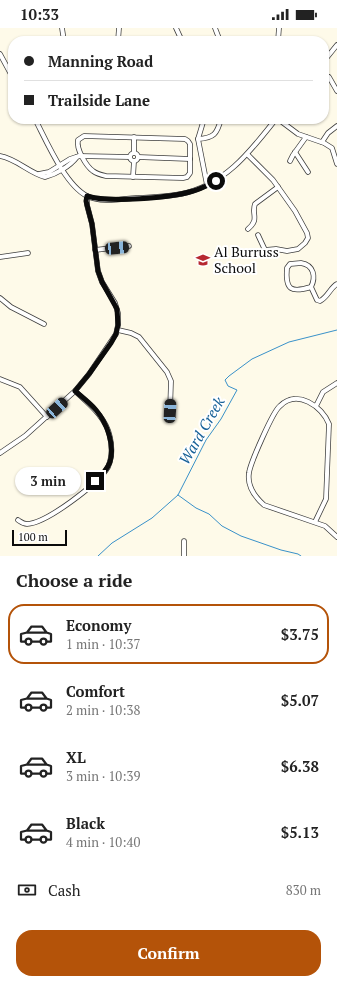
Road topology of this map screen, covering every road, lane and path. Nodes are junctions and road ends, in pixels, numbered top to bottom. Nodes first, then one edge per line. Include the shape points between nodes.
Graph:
1 (337, 45) edge
2 (0, 54) edge
3 (329, 54) edge
4 (8, 69) edge
5 (329, 77) dead end
6 (337, 91) edge
7 (38, 124) edge
8 (202, 124) edge
9 (219, 124) edge
10 (273, 124) edge
11 (284, 124) edge
12 (337, 126) edge
13 (134, 137) junction
14 (306, 137) junction
15 (198, 139) junction
16 (322, 142) junction
17 (295, 152) junction
18 (134, 153) junction
19 (248, 155) junction
20 (0, 156) edge
21 (83, 156) junction
22 (130, 157) junction
23 (138, 157) junction
24 (190, 159) junction
25 (290, 161) dead end
26 (134, 162) junction
27 (337, 164) edge
28 (61, 167) junction
29 (308, 172) dead end
30 (133, 177) junction
31 (207, 185) junction
32 (278, 187) junction
33 (87, 196) junction
34 (248, 229) dead end
35 (258, 234) dead end
36 (129, 246) dead end
37 (95, 250) junction
38 (28, 253) dead end
39 (0, 257) edge
40 (337, 284) edge
41 (311, 287) junction
42 (0, 298) edge
43 (44, 324) dead end
44 (118, 330) junction
45 (0, 379) edge
46 (337, 384) edge
47 (75, 391) junction
48 (316, 406) junction
49 (170, 411) dead end
50 (47, 417) junction
51 (0, 454) edge
52 (18, 520) dead end
53 (315, 522) junction
54 (337, 537) edge
55 (184, 541) dead end
56 (184, 556) edge

1 - 3 street
2 - 4 street
5 - 6 street
7 - 28 street
8 - 15 street
9 - 15 street via 214,136
10 - 19 street
11 - 14 street
12 - 16 street
13 - 18 street
13 - 21 street via 81,137 77,144
13 - 24 street via 184,139 190,144
14 - 16 street
14 - 17 street
15 - 31 street
16 - 27 street via 332,148
17 - 25 street
17 - 29 street
18 - 22 street
18 - 23 street
19 - 31 street via 229,172
19 - 32 street
20 - 28 street via 10,158 31,172 39,174
21 - 22 street
21 - 28 street via 70,159
21 - 30 street via 90,168 99,174
22 - 26 street
23 - 24 street
23 - 26 street
24 - 30 street via 190,173 185,178
26 - 30 street
28 - 33 street via 73,185
31 - 33 street via 174,196 104,199
32 - 34 street via 255,204 256,216
32 - 35 street via 296,211 307,233 306,243 298,249 264,252
33 - 37 street
36 - 37 street
37 - 44 street via 100,277 118,313
38 - 39 street
40 - 41 street via 320,301
41 - 41 street via 314,281 313,272 308,265 290,264 286,278 291,288 299,291
42 - 43 street via 11,307
44 - 47 street
44 - 49 street via 139,337 167,372 171,381
45 - 50 street via 20,387
46 - 48 street via 324,392
47 - 50 street
47 - 52 street via 96,410 107,429 110,437 110,461 102,475 55,513 28,524
48 - 53 street via 329,424 326,499
48 - 53 street via 302,400 290,400 280,405 273,414 249,473 253,493 264,505
50 - 51 street
53 - 54 street via 325,526
55 - 56 street

